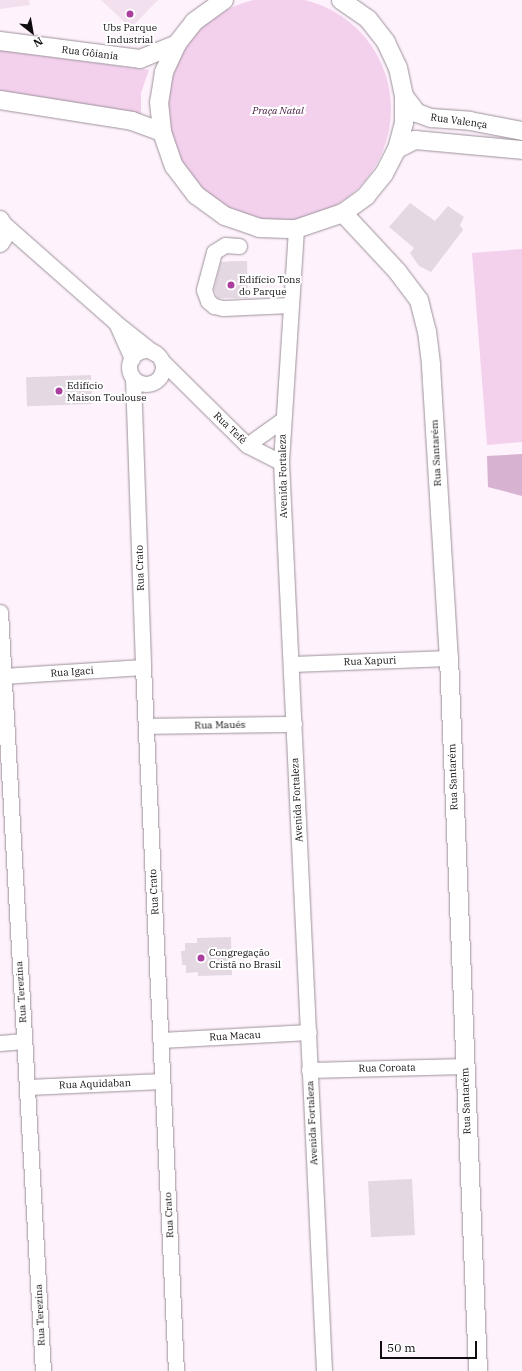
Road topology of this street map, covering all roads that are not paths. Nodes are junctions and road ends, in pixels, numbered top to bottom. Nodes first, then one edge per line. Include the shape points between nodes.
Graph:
1 (224, 0) edge
2 (342, 0) edge
3 (0, 41) edge
4 (177, 44) junction
5 (404, 96) junction
6 (0, 100) edge
7 (522, 131) edge
8 (162, 132) junction
9 (397, 149) junction
10 (522, 150) edge
11 (343, 213) junction
12 (296, 229) junction
13 (2, 232) edge
14 (239, 246) dead end
15 (290, 305) junction
16 (115, 322) junction
17 (157, 356) junction
18 (132, 359) junction
19 (133, 378) junction
20 (155, 381) junction
21 (184, 385) junction
22 (134, 412) junction
23 (282, 420) junction
24 (247, 445) junction
25 (281, 462) junction
26 (0, 612) edge
27 (0, 631) edge
28 (449, 658) junction
29 (292, 664) junction
30 (143, 667) junction
31 (2, 676) junction
32 (294, 724) junction
33 (146, 726) junction
34 (309, 1032) junction
35 (161, 1040) junction
36 (24, 1042) junction
37 (0, 1043) edge
38 (465, 1066) junction
39 (309, 1070) junction
40 (162, 1081) junction
41 (28, 1087) junction
42 (43, 1371) edge
43 (176, 1371) edge
44 (324, 1371) edge
45 (478, 1371) edge

1 - 4 street via 194,22
2 - 5 street via 368,19 386,42 398,68
3 - 4 street, Rua Gôiania via 140,59
4 - 8 street via 163,80 159,102
5 - 7 street, Rua Valença via 417,113 431,118 470,121
5 - 9 street via 404,123
6 - 8 street via 132,120
8 - 12 street via 174,166 202,199 225,216 259,228
9 - 10 street, Rua Valença via 415,140
9 - 11 street via 384,174 366,196
11 - 12 street
11 - 28 street, Rua Santarém via 411,288 419,300 427,331
12 - 15 street, Avenida Fortaleza
13 - 16 street, Rua Tefé via 29,244
14 - 15 street via 225,245 218,247 214,252 204,290 208,301 223,308
15 - 23 street, Avenida Fortaleza
16 - 17 street, Rua Tefé
16 - 18 street, Rua Tefé
17 - 18 street via 144,351
17 - 20 street via 162,370
17 - 21 street, Rua Tefé
18 - 19 street via 129,369
19 - 20 street via 142,384
19 - 22 street, Rua Crato
20 - 21 street
20 - 22 street
21 - 24 street, Rua Tefé
22 - 30 street, Rua Crato
23 - 24 street
23 - 25 street, Avenida Fortaleza
24 - 25 street, Rua Tefé
25 - 29 street, Avenida Fortaleza
26 - 27 street, Rua Terezina
27 - 31 street, Rua Terezina
28 - 29 street, Rua Xapuri
28 - 38 street, Rua Santarém
29 - 32 street, Avenida Fortaleza
30 - 31 street, Rua Igaci
30 - 33 street, Rua Crato
31 - 36 street, Rua Terezina
32 - 33 street, Rua Maués
32 - 34 street, Avenida Fortaleza
33 - 35 street, Rua Crato
34 - 35 street, Rua Macau
34 - 39 street, Avenida Fortaleza
35 - 40 street, Rua Crato
36 - 37 street
36 - 41 street, Rua Terezina
38 - 39 street, Rua Coroata
38 - 45 street, Rua Santarém
39 - 44 street, Avenida Fortaleza
40 - 41 street, Rua Aquidaban
40 - 43 street, Rua Crato
41 - 42 street, Rua Terezina

